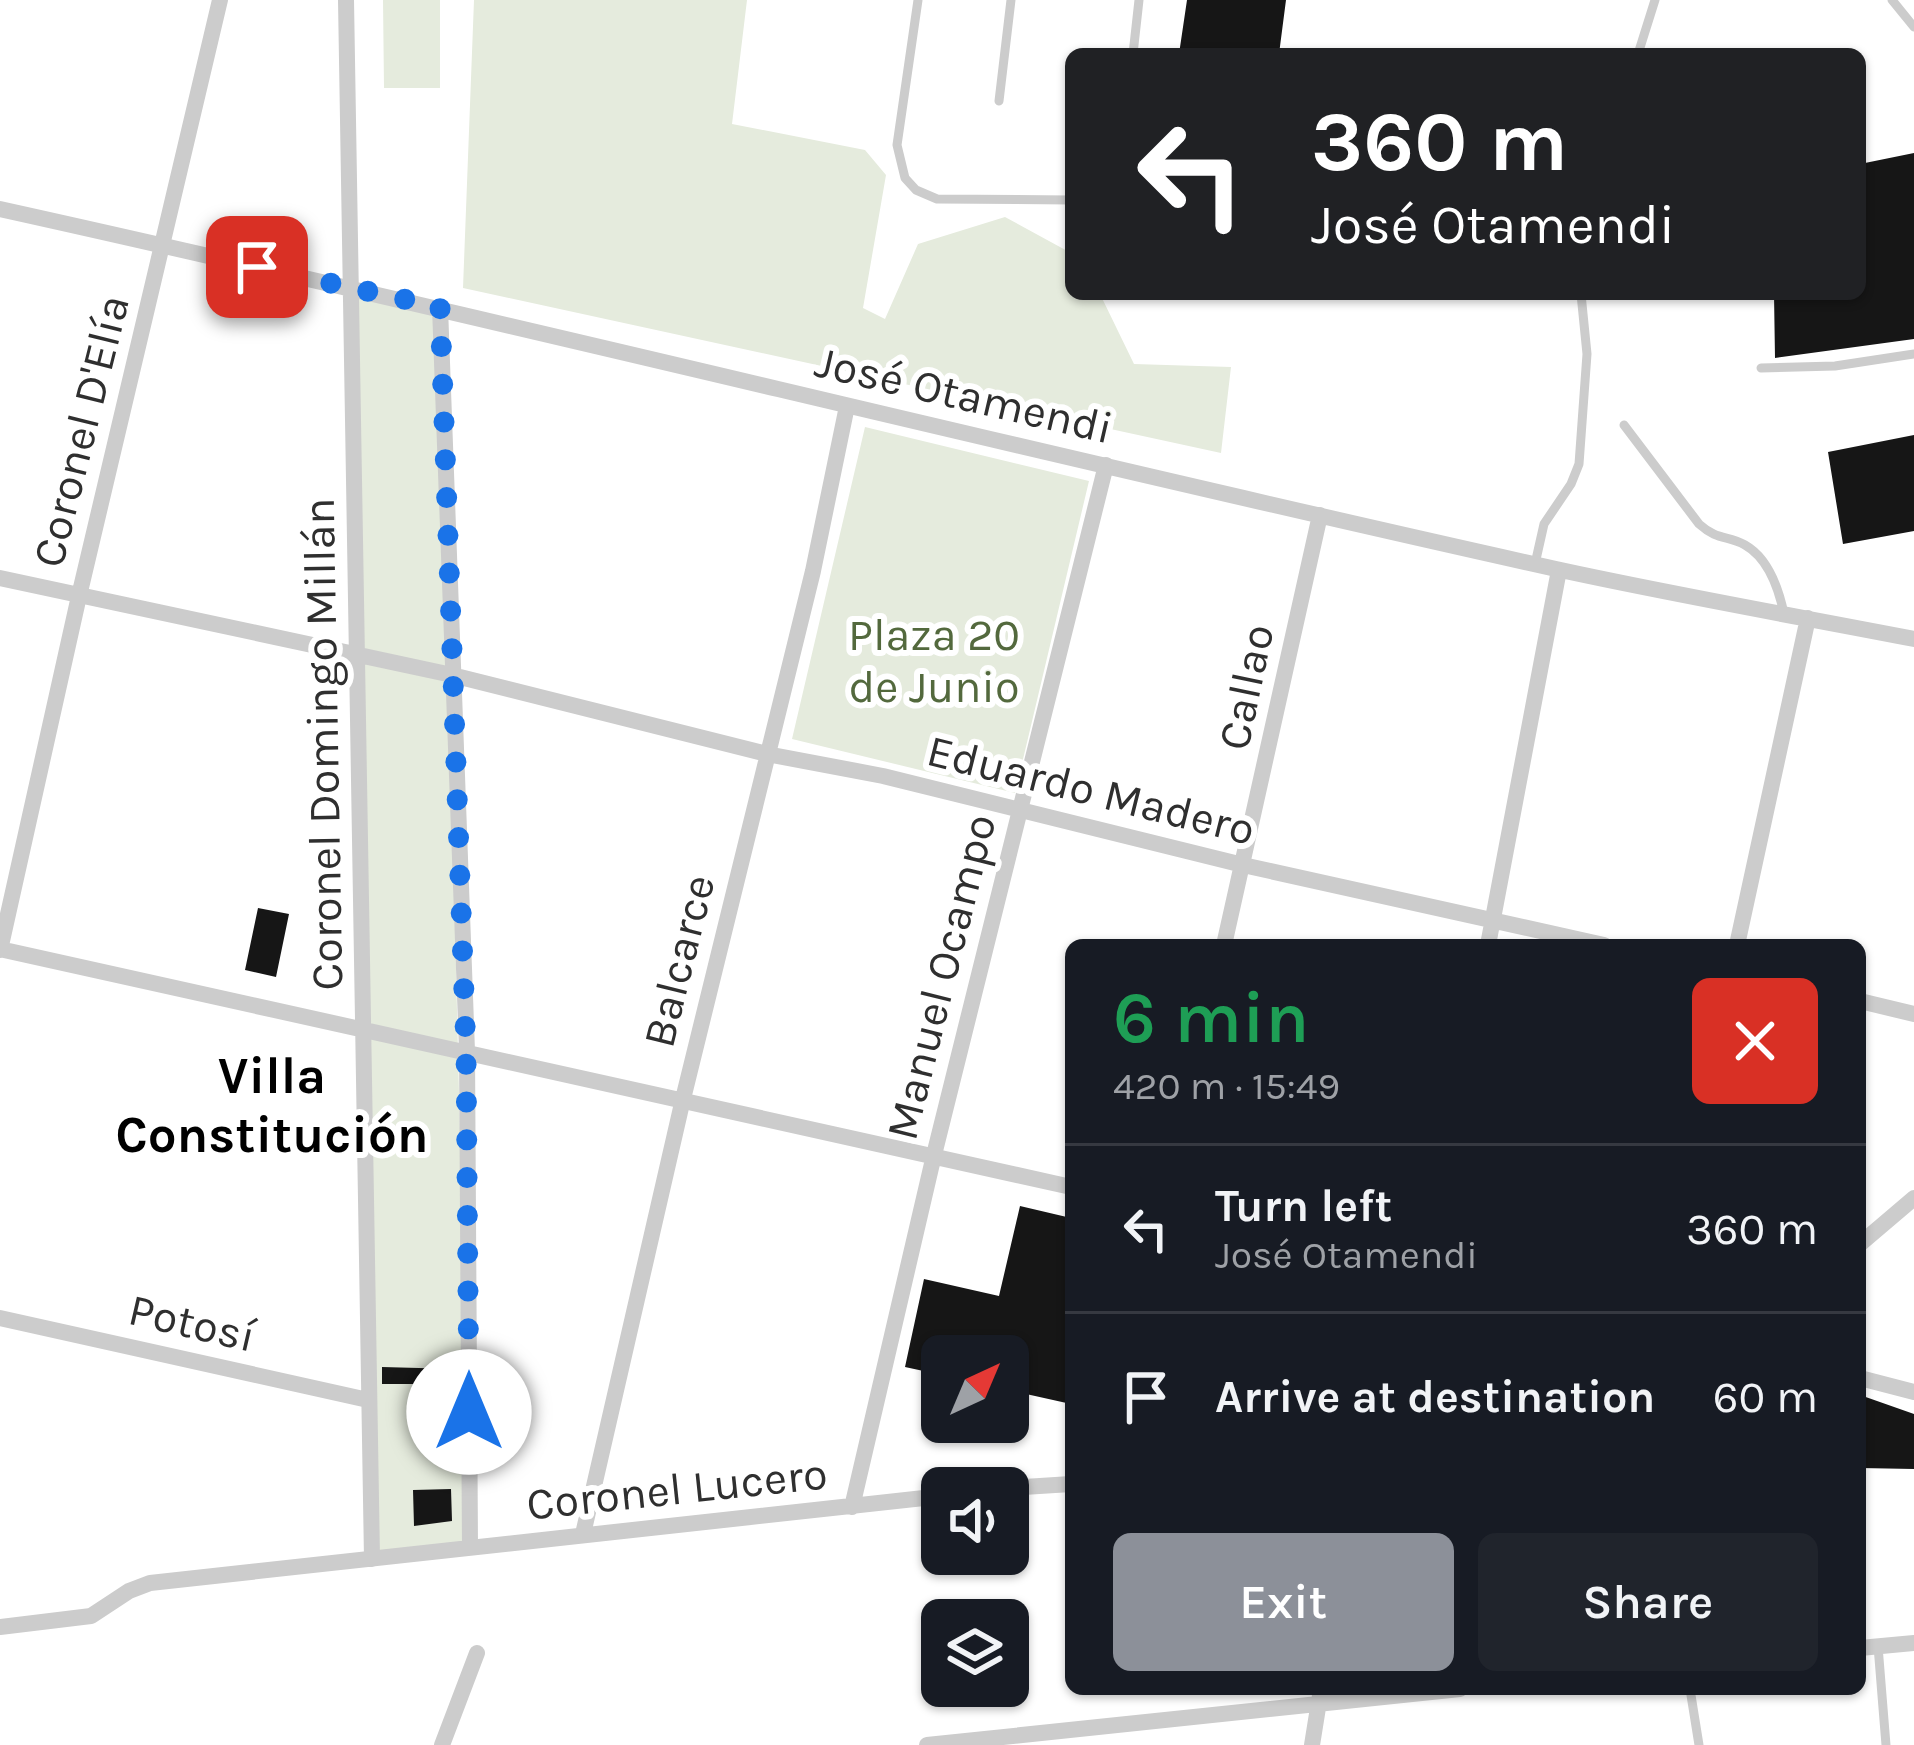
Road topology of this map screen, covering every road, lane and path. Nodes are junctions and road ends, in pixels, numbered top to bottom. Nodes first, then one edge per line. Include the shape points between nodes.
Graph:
1 (220, 0) edge
2 (346, 0) edge
3 (918, 0) edge
4 (1011, 0) edge
5 (1139, 0) edge
6 (1655, 0) edge
7 (1892, 0) edge
8 (1914, 27) edge
9 (1134, 48) edge
10 (1640, 48) edge
11 (998, 101) dead end
12 (1065, 200) edge
13 (0, 209) edge
14 (164, 245) junction
15 (350, 288) junction
16 (1582, 300) edge
17 (440, 307) junction
18 (1914, 354) edge
19 (1761, 368) dead end
20 (847, 406) junction
21 (1624, 425) dead end
22 (1106, 465) junction
23 (1320, 515) junction
24 (1535, 564) junction
25 (1559, 570) junction
26 (0, 578) edge
27 (79, 596) junction
28 (1784, 614) junction
29 (1808, 619) junction
30 (1914, 639) edge
31 (358, 657) junction
32 (452, 675) junction
33 (767, 754) junction
34 (1020, 808) junction
35 (1243, 865) junction
36 (1492, 921) junction
37 (1225, 939) edge
38 (1489, 939) edge
39 (1576, 939) edge
40 (1737, 939) edge
41 (0, 949) edge
42 (1866, 1002) edge
43 (1914, 1014) edge
44 (363, 1030) junction
45 (466, 1051) junction
46 (683, 1099) junction
47 (934, 1155) junction
48 (1065, 1186) edge
49 (1914, 1198) edge
50 (1866, 1239) edge
51 (0, 1318) edge
52 (1866, 1380) edge
53 (1914, 1392) edge
54 (368, 1400) junction
55 (1065, 1484) edge
56 (1029, 1487) edge
57 (921, 1499) edge
58 (852, 1507) junction
59 (583, 1534) junction
60 (470, 1548) junction
61 (372, 1559) junction
62 (0, 1627) edge
63 (1914, 1642) edge
64 (1869, 1647) edge
65 (477, 1653) dead end
66 (1691, 1695) edge
67 (1320, 1696) edge
68 (442, 1745) edge
69 (927, 1745) edge
70 (1312, 1745) edge
71 (1699, 1745) edge
72 (1886, 1745) edge

1 - 14 street, Coronel D'Elía
2 - 15 street, Coronel Domingo Millán
3 - 12 lane via 897,146 905,178 937,200
4 - 11 lane
5 - 9 lane
6 - 10 lane
7 - 8 lane
13 - 14 street, José Otamendi
14 - 15 street, José Otamendi
14 - 27 street, Coronel D'Elía
15 - 17 street, José Otamendi
15 - 31 street, Coronel Domingo Millán
16 - 24 lane via 1587,353 1579,464 1544,524
17 - 20 street, José Otamendi
17 - 32 street
18 - 19 lane
20 - 22 street, José Otamendi
20 - 33 street, Balcarce
21 - 28 lane via 1699,524 1756,555
22 - 23 street, José Otamendi
22 - 34 street, Manuel Ocampo
23 - 24 street, José Otamendi
23 - 35 street, Callao
24 - 25 street, José Otamendi
25 - 28 street, José Otamendi
25 - 36 street
26 - 27 street, Eduardo Madero
27 - 31 street, Eduardo Madero
27 - 41 street, Coronel D'Elía
28 - 29 street, José Otamendi
29 - 30 street, José Otamendi
29 - 40 street
31 - 32 street, Eduardo Madero
31 - 44 street, Coronel Domingo Millán
32 - 33 street, Eduardo Madero
32 - 45 street
33 - 34 street, Eduardo Madero
33 - 46 street, Balcarce
34 - 35 street, Eduardo Madero
34 - 47 street, Manuel Ocampo
35 - 36 street, Eduardo Madero
35 - 37 street, Callao
36 - 38 street
36 - 39 street, Eduardo Madero
41 - 44 street
42 - 43 street
44 - 45 street
44 - 54 street, Coronel Domingo Millán
45 - 46 street
45 - 60 street
46 - 47 street
46 - 59 street, Balcarce
47 - 48 street
47 - 58 street, Manuel Ocampo
49 - 50 street
51 - 54 street, Potosí
52 - 53 street
54 - 61 street, Coronel Domingo Millán
55 - 56 street
57 - 58 street, Coronel Lucero
58 - 59 street, Coronel Lucero
59 - 60 street, Coronel Lucero
60 - 61 street, Coronel Lucero
61 - 62 street, Coronel Lucero via 150,1583 91,1616
63 - 64 street
64 - 72 lane
65 - 68 street
66 - 71 lane
67 - 69 street
67 - 70 street

